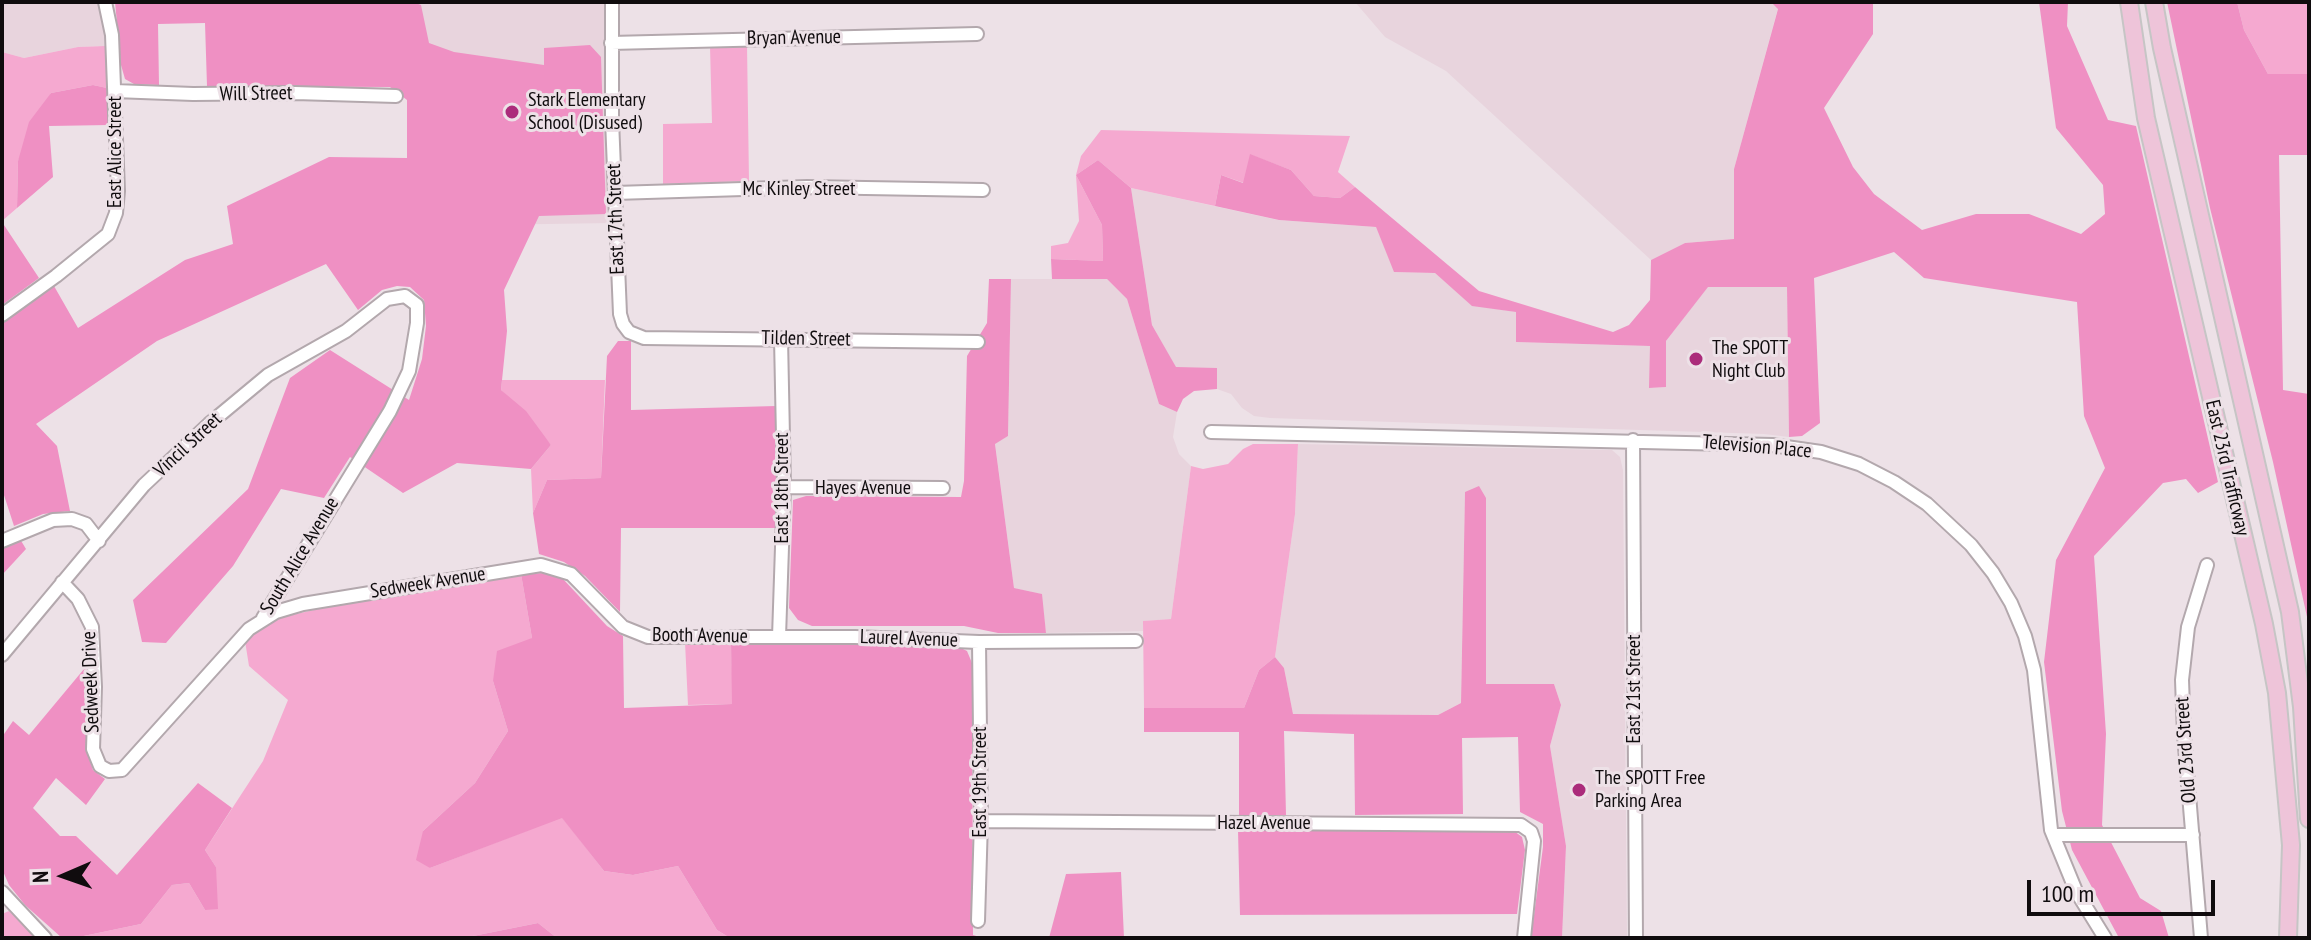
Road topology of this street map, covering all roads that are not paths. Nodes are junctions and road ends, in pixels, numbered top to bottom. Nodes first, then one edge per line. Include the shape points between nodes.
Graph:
1 (105, 2) edge
2 (612, 2) edge
3 (2129, 2) edge
4 (2154, 2) edge
5 (977, 34) dead end
6 (611, 43) junction
7 (115, 91) junction
8 (396, 96) dead end
9 (983, 190) dead end
10 (615, 193) junction
11 (417, 305) joint
12 (2, 315) edge
13 (634, 334) joint
14 (781, 338) junction
15 (978, 342) dead end
16 (1211, 432) dead end
17 (1633, 440) junction
18 (784, 487) junction
19 (943, 488) dead end
20 (2, 541) edge
21 (99, 541) junction
22 (2207, 565) dead end
23 (62, 582) junction
24 (590, 592) joint
25 (261, 622) junction
26 (779, 637) junction
27 (1136, 641) dead end
28 (979, 642) junction
29 (2, 655) edge
30 (122, 770) joint
31 (2309, 819) edge
32 (981, 821) junction
33 (2054, 835) junction
34 (2193, 835) junction
35 (2, 894) edge
36 (978, 921) dead end
37 (45, 938) edge
38 (1524, 938) edge
39 (1636, 938) edge
40 (2105, 938) edge
41 (2201, 938) edge
42 (2288, 938) edge

1 - 7 street, East Alice Street
2 - 6 street, East 17th Street
3 - 42 main road, East 23rd Trafficway via 2146,118 2277,693 2291,845
4 - 31 main road, East 23rd Trafficway via 2290,612
5 - 6 street, Bryan Avenue
6 - 10 street, East 17th Street
7 - 8 street, Will Street
7 - 12 street, East Alice Street via 118,191 108,234
9 - 10 street, Mc Kinley Street via 807,187
10 - 13 street, East 17th Street via 620,314
11 - 21 street, Vincil Street via 405,296 387,299 346,331 268,375 144,485
11 - 25 street, South Alice Avenue via 409,371 390,411
13 - 14 street, Tilden Street
14 - 15 street, Tilden Street
14 - 18 street, East 18th Street
16 - 17 street, Television Place
17 - 33 street, Television Place via 1821,452 1894,482 1950,523 1993,573 2025,636 2034,670
17 - 39 street, East 21st Street
18 - 19 street, Hayes Avenue
18 - 26 street, East 18th Street
20 - 21 street via 53,520 72,519 86,524
21 - 23 street, Vincil Street
22 - 34 street, Old 23rd Street via 2188,627 2182,680
23 - 29 street, Vincil Street
23 - 30 street, Sedweek Drive via 92,627 93,749 100,766
24 - 25 street, Sedweek Avenue via 571,574 541,565 303,604
24 - 26 street, Booth Avenue via 623,627 648,637
25 - 30 street, South Alice Avenue
26 - 28 street, Laurel Avenue
27 - 28 street, Laurel Avenue
28 - 32 street, East 19th Street
32 - 36 street, East 19th Street
32 - 38 street, Hazel Avenue via 1521,825 1531,832 1533,846
33 - 34 street
33 - 40 street, Television Place via 2076,891
34 - 41 street, Old 23rd Street
35 - 37 street

